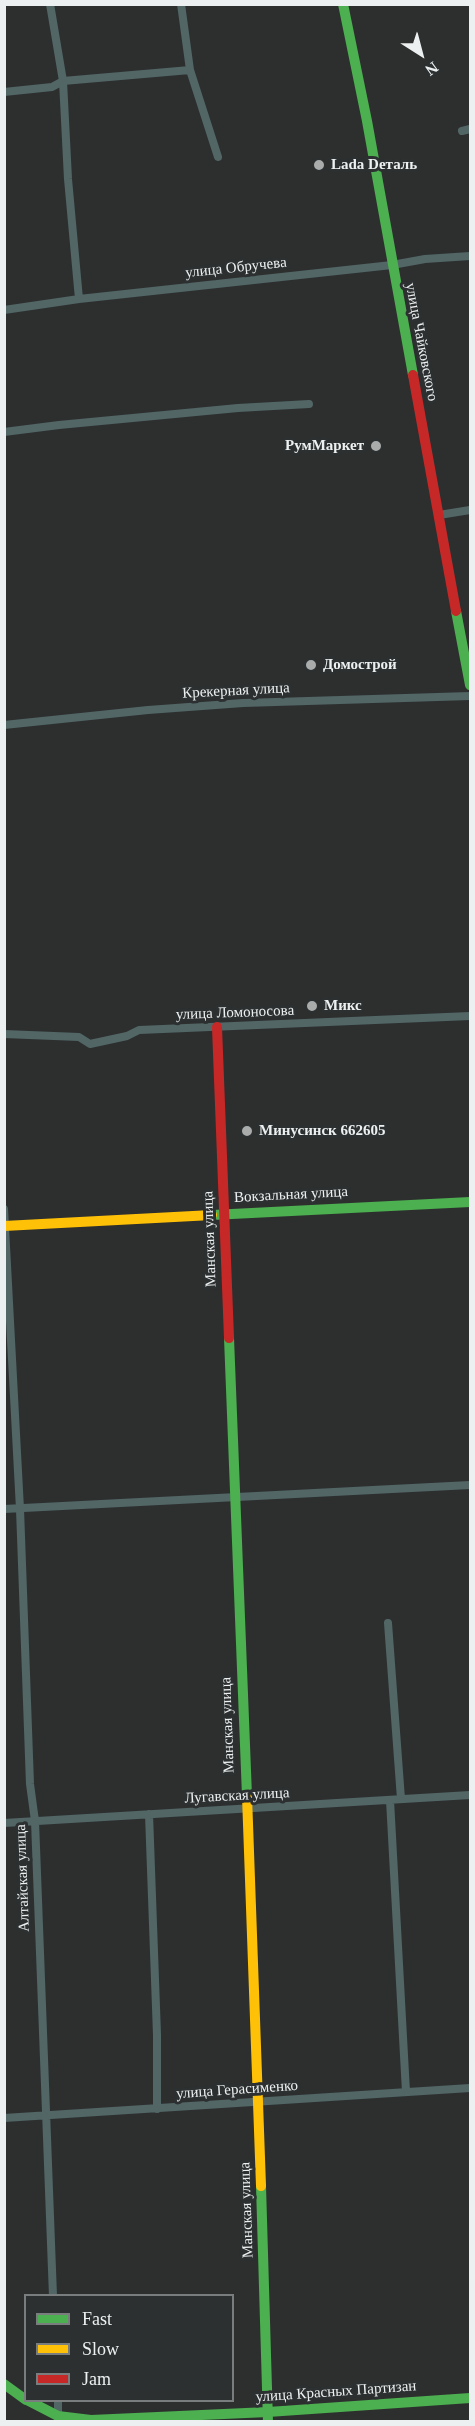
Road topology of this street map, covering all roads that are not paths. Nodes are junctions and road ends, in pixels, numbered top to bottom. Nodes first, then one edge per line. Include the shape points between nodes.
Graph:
1 (50, 4) edge
2 (181, 4) edge
3 (343, 4) edge
4 (190, 70) junction
5 (63, 81) junction
6 (4, 92) edge
7 (218, 157) dead end
8 (471, 256) edge
9 (392, 265) junction
10 (79, 299) junction
11 (4, 310) edge
12 (309, 404) dead end
13 (4, 432) edge
14 (471, 510) edge
15 (439, 515) junction
16 (471, 685) edge
17 (471, 696) edge
18 (4, 725) edge
19 (471, 1016) edge
20 (217, 1027) junction
21 (4, 1034) edge
22 (471, 1202) edge
23 (4, 1209) edge
24 (224, 1214) junction
25 (5, 1226) edge
26 (8, 1360) edge
27 (471, 1485) edge
28 (235, 1499) junction
29 (4, 1509) edge
30 (20, 1509) junction
31 (388, 1623) dead end
32 (471, 1795) edge
33 (390, 1800) junction
34 (401, 1800) junction
35 (246, 1809) junction
36 (149, 1814) junction
37 (35, 1821) junction
38 (4, 1822) edge
39 (471, 2088) edge
40 (406, 2092) junction
41 (259, 2102) junction
42 (157, 2109) junction
43 (45, 2115) junction
44 (4, 2118) edge
45 (53, 2294) edge
46 (4, 2384) edge
47 (471, 2398) edge
48 (24, 2399) edge
49 (29, 2402) edge
50 (58, 2402) edge
51 (268, 2417) edge
52 (58, 2419) edge

1 - 5 street
2 - 4 street
3 - 9 street, улица Чайковского
4 - 5 street
4 - 7 street
5 - 6 street via 52,87
5 - 10 street
8 - 9 street, улица Обручева
9 - 10 street, улица Обручева
9 - 15 street, улица Чайковского
10 - 11 street, улица Обручева
12 - 13 street
14 - 15 street
15 - 16 street, улица Чайковского
17 - 18 street, Крекерная улица via 243,703
19 - 20 street, улица Ломоносова
20 - 21 street, улица Ломоносова via 139,1030 90,1044 80,1037
20 - 24 street, Манская улица
22 - 24 street, Вокзальная улица
23 - 25 street, Алтайская улица
24 - 25 street, Вокзальная улица
24 - 28 street, Манская улица
25 - 26 street, Алтайская улица
26 - 30 street, Алтайская улица
27 - 28 street
28 - 30 street
28 - 35 street, Манская улица
29 - 30 street
30 - 37 street, Алтайская улица via 30,1784
31 - 34 street
32 - 34 street, Лугавская улица
33 - 34 street, Лугавская улица
33 - 35 street, Лугавская улица
33 - 40 street
35 - 36 street, Лугавская улица
35 - 41 street, Манская улица
36 - 37 street, Лугавская улица
36 - 42 street
37 - 38 street, Лугавская улица
37 - 43 street, Алтайская улица
39 - 40 street, улица Герасименко
40 - 41 street, улица Герасименко
41 - 42 street, улица Герасименко
41 - 51 street, Манская улица
42 - 43 street, улица Герасименко
43 - 44 street, улица Герасименко
43 - 45 street, Алтайская улица
46 - 48 street, улица Красных Партизан
47 - 51 street, улица Красных Партизан
49 - 52 street, улица Красных Партизан
50 - 52 street
51 - 52 street, улица Красных Партизан

